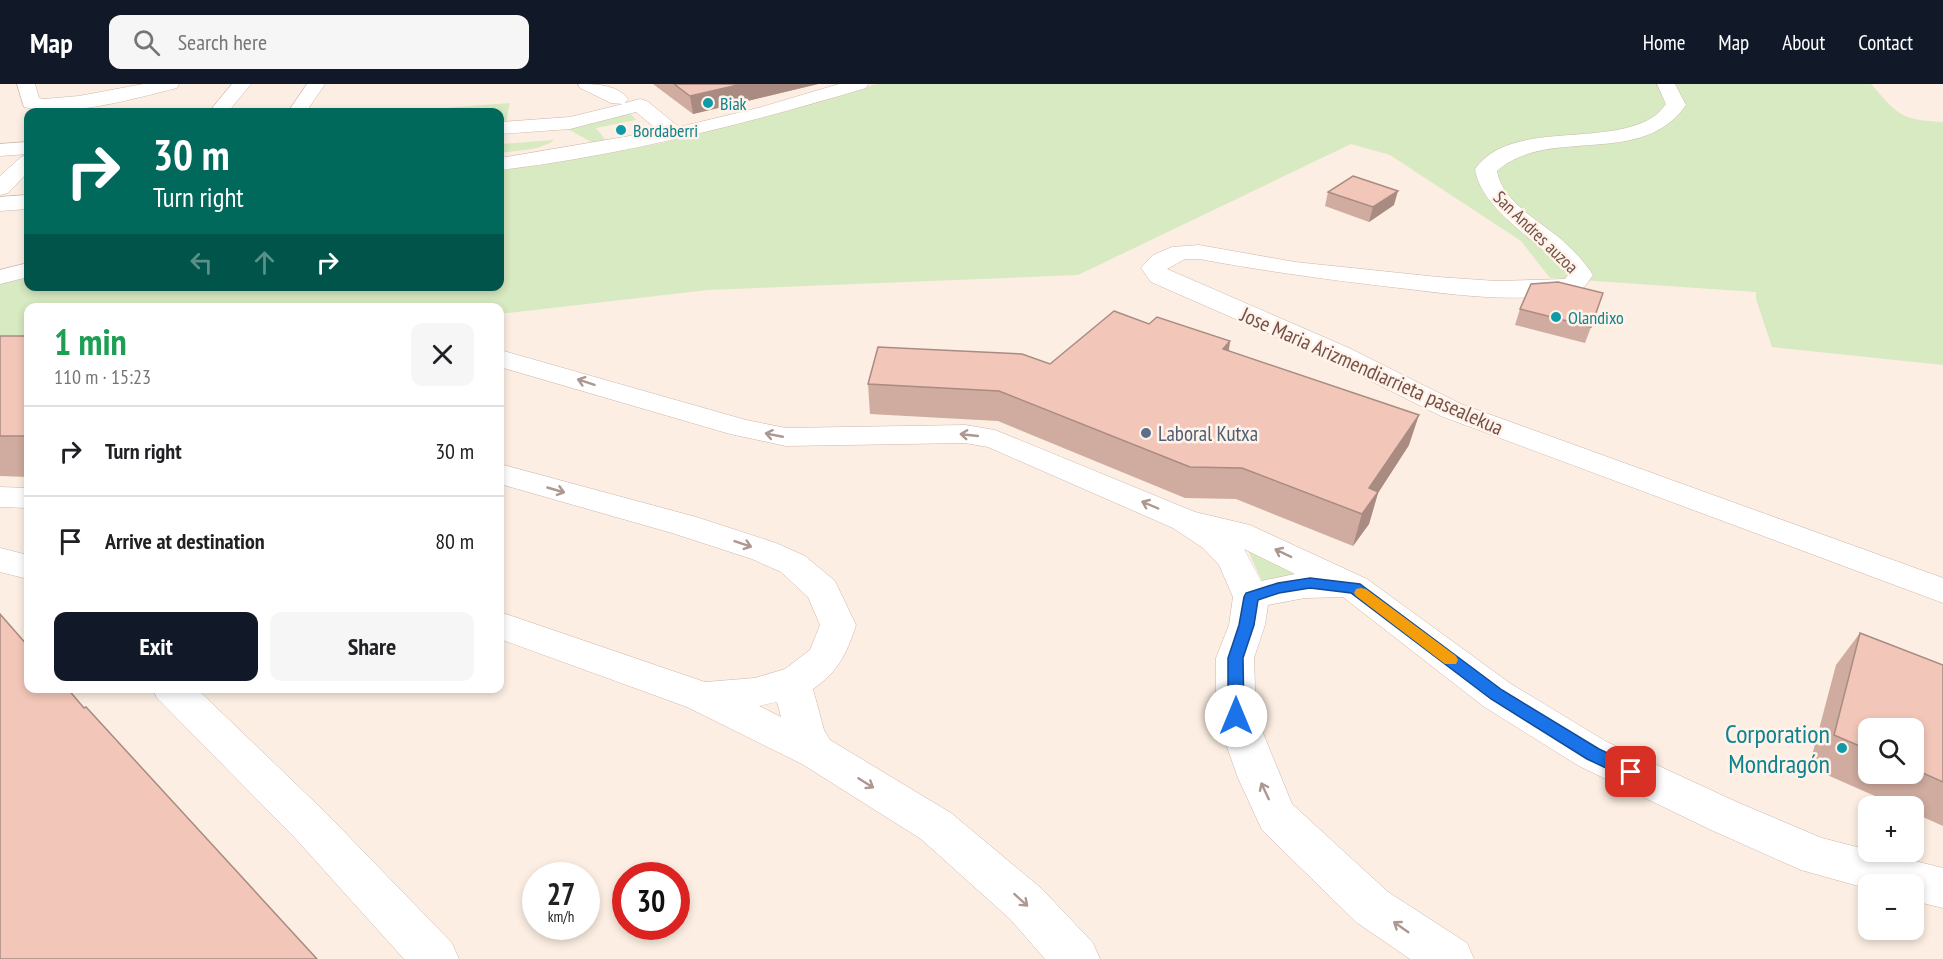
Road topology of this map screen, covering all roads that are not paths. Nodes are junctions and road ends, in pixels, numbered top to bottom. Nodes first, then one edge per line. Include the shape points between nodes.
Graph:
1 (16, 84) edge
2 (170, 84) edge
3 (185, 84) edge
4 (242, 84) edge
5 (316, 84) edge
6 (587, 84) edge
7 (1666, 84) edge
8 (841, 87) edge
9 (618, 99) dead end
10 (165, 105) dead end
11 (74, 108) edge
12 (222, 108) edge
13 (300, 108) edge
14 (504, 128) edge
15 (675, 134) junction
16 (24, 148) edge
17 (0, 150) edge
18 (504, 163) edge
19 (24, 165) edge
20 (0, 188) edge
21 (24, 202) edge
22 (0, 204) edge
23 (24, 271) edge
24 (0, 277) edge
25 (1514, 289) joint
26 (504, 359) edge
27 (504, 475) edge
28 (0, 497) edge
29 (24, 498) edge
30 (1185, 520) junction
31 (0, 560) edge
32 (24, 566) edge
33 (1355, 588) junction
34 (1943, 591) edge
35 (1251, 597) junction
36 (504, 626) edge
37 (792, 684) junction
38 (176, 693) edge
39 (701, 696) junction
40 (816, 752) junction
41 (1943, 888) edge
42 (435, 959) edge
43 (1076, 959) edge
44 (1450, 959) edge

1 - 11 street via 31,103
2 - 11 street
3 - 10 street
4 - 12 street
5 - 13 street
6 - 9 street
7 - 25 street, San Andres auzoa via 1676,105 1669,117 1651,126 1626,135 1529,148 1506,154 1488,165 1485,175 1490,186 1581,276 1573,285 1558,288
8 - 15 street
14 - 15 street via 570,123 640,105
15 - 18 street
16 - 17 street
19 - 20 street
21 - 22 street
23 - 24 street
25 - 34 street, Jose Maria Arizmendiarrieta pasealekua via 1327,272 1199,252 1181,252 1153,268 1160,277 1339,354 1472,418
30 -> 26 street via 995,439 965,434 786,437 731,426
27 -> 37 street via 684,525 793,564 823,590 838,625 824,659
28 - 29 street
33 -> 30 street via 1238,532
30 - 35 street via 1215,540 1234,560
31 - 32 street
33 - 35 street via 1310,583
33 - 41 street via 1497,695 1593,754 1817,856
44 -> 35 street via 1372,907 1277,817 1236,716 1235,658 1247,625
36 - 39 street
37 - 39 street via 762,693
37 - 40 street via 805,732
38 - 42 street via 310,825
39 - 40 street
40 -> 43 street via 936,826 1026,904

